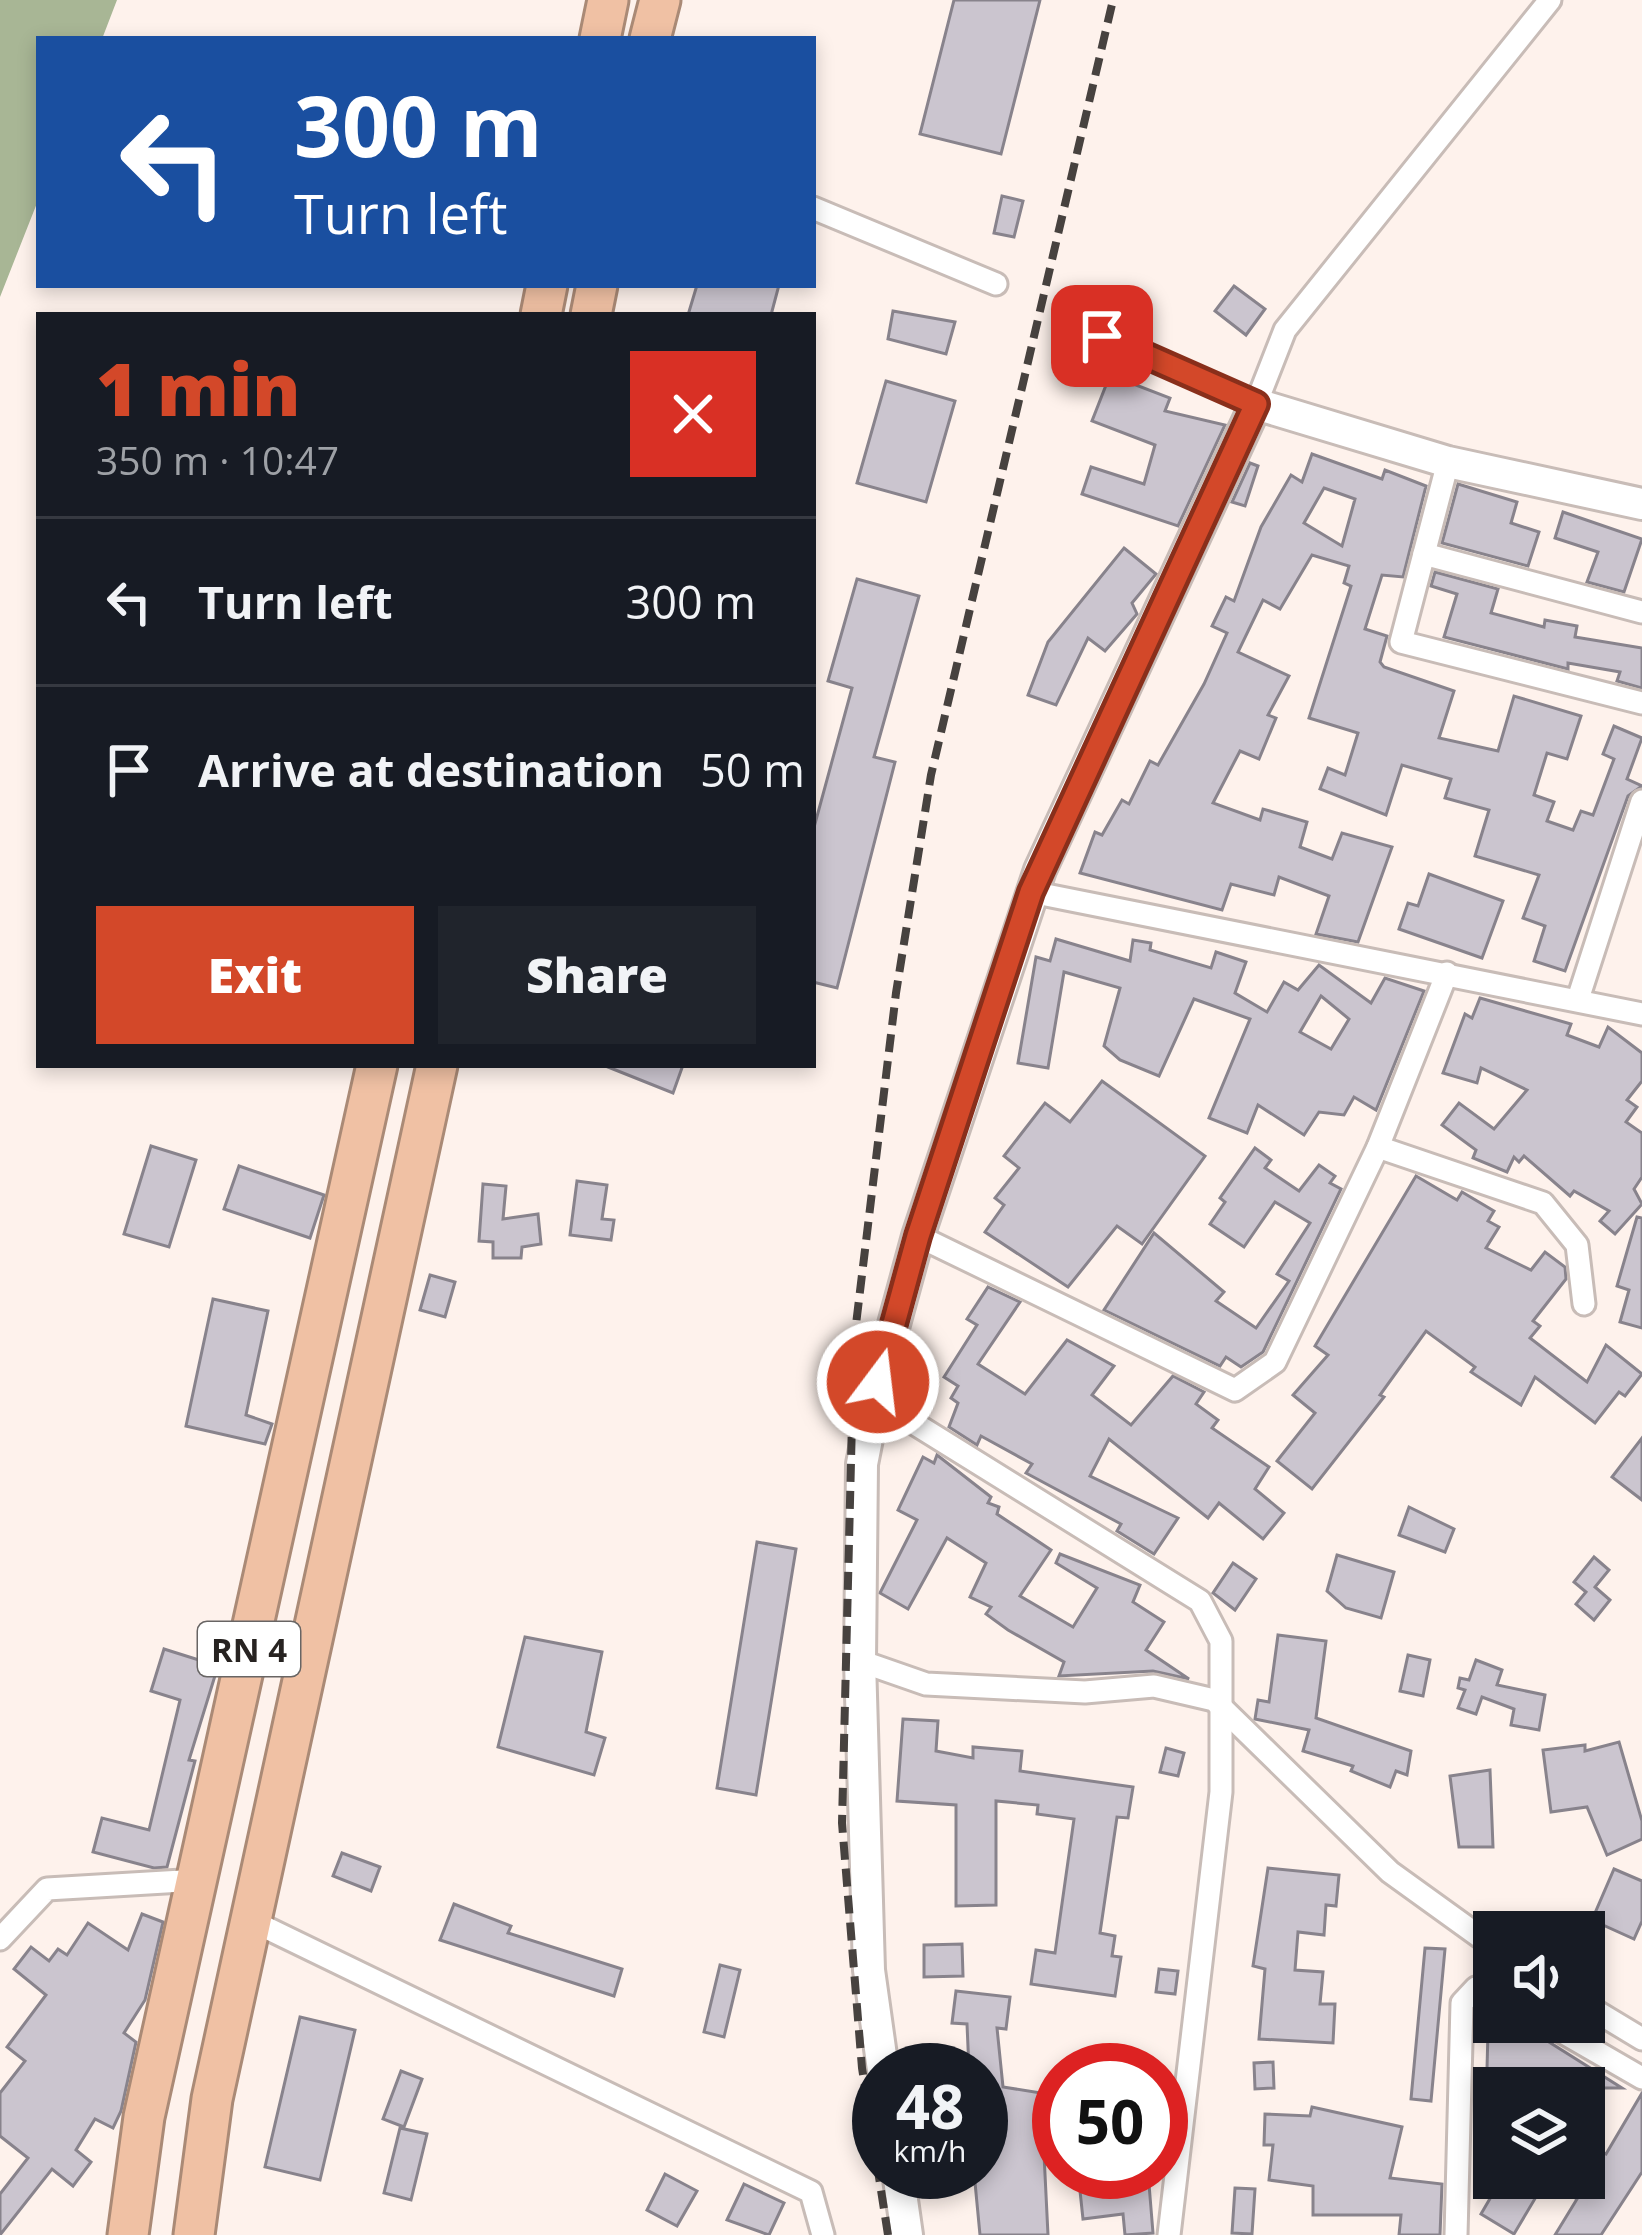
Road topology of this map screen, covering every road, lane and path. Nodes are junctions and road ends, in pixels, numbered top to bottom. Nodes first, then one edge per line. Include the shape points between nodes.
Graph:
1 (608, 0) edge
2 (660, 0) edge
3 (1550, 0) edge
4 (601, 36) edge
5 (651, 36) edge
6 (816, 209) edge
7 (996, 284) dead end
8 (1067, 322) dead end
9 (1256, 404) junction
10 (1448, 462) junction
11 (1642, 504) edge
12 (1424, 554) junction
13 (1642, 612) edge
14 (1642, 703) edge
15 (1642, 801) edge
16 (1031, 892) junction
17 (1447, 974) junction
18 (1577, 999) junction
19 (1642, 1014) edge
20 (376, 1068) edge
21 (436, 1068) edge
22 (1378, 1147) junction
23 (918, 1236) junction
24 (1584, 1304) dead end
25 (875, 1399) junction
26 (860, 1661) junction
27 (1221, 1707) junction
28 (199, 1880) junction
29 (250, 1920) junction
30 (1473, 1932) edge
31 (0, 1939) edge
32 (1473, 1991) edge
33 (1605, 2017) edge
34 (1642, 2039) edge
35 (879, 2043) edge
36 (1581, 2043) edge
37 (1642, 2078) edge
38 (902, 2199) edge
39 (128, 2235) edge
40 (194, 2235) edge
41 (823, 2235) edge
42 (907, 2235) edge
43 (1169, 2235) edge
44 (1456, 2235) edge

1 - 4 highway
2 - 5 highway
3 - 9 street via 1285,330
6 - 7 street
8 - 9 street
9 - 10 main road
9 - 16 main road
10 - 11 main road
10 - 12 street
12 - 13 street
12 - 14 street via 1401,642
15 - 18 street
16 - 17 street
16 - 23 main road
17 - 18 street
17 - 22 street
18 - 19 street
20 - 28 highway, RN 4
21 - 29 highway, RN 4
22 - 23 street via 1275,1362 1235,1390
22 - 24 street via 1543,1203 1577,1245
23 - 25 main road
25 - 26 main road via 862,1464
25 - 27 street via 1200,1601 1221,1641
26 - 27 street via 926,1684 1085,1692 1154,1685
26 - 35 main road via 869,1970
27 - 30 street via 1390,1872
27 - 43 street via 1221,1792
28 - 31 street via 47,1889
28 - 39 highway, RN 4 via 144,2117
29 - 40 highway, RN 4 via 212,2099
29 - 41 street via 812,2192
32 - 44 street via 1462,2003
33 - 34 street
36 - 37 street
38 - 42 main road

